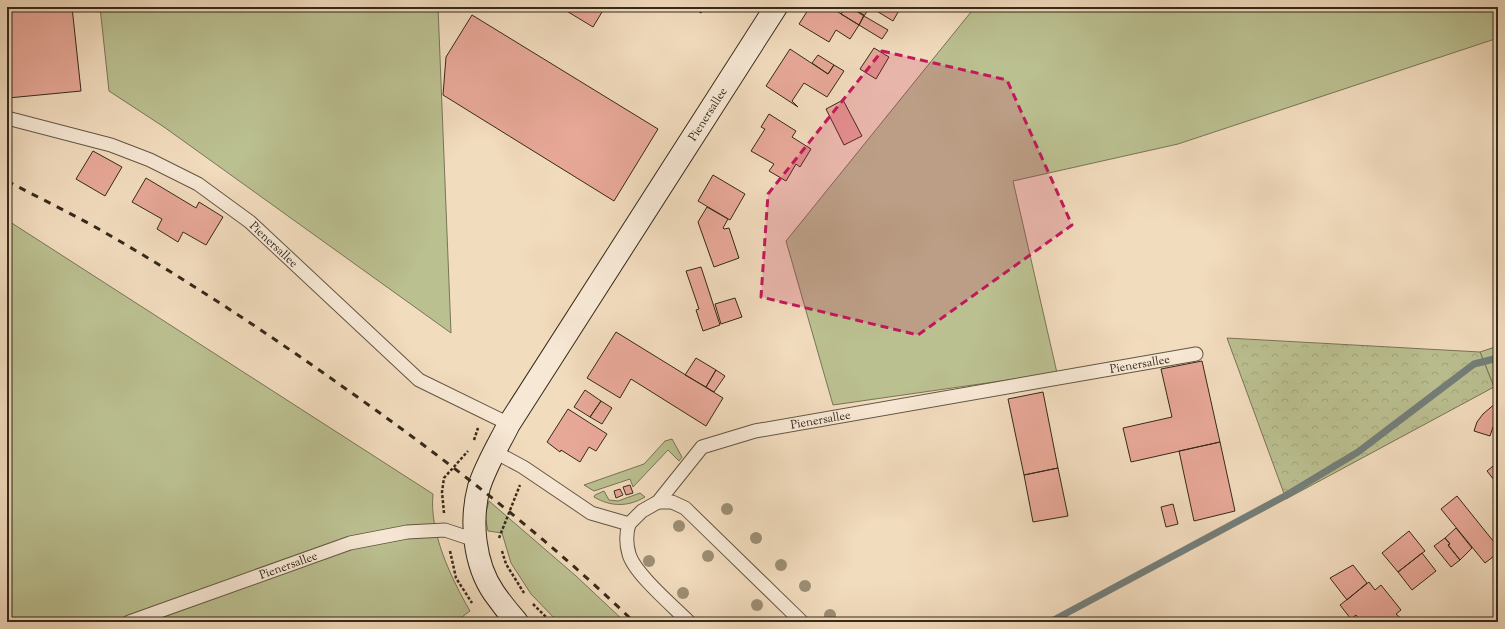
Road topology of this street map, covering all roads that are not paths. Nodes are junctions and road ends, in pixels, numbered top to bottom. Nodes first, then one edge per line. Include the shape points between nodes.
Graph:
1 (776, 7) edge
2 (7, 118) edge
3 (1196, 354) dead end
4 (510, 424) junction
5 (495, 452) junction
6 (658, 502) junction
7 (629, 524) junction
8 (475, 540) junction
9 (129, 622) edge
10 (517, 622) edge
11 (689, 622) edge
12 (802, 622) edge

1 - 4 main road, Pienersallee
2 - 4 lane, Pienersallee via 111,145 150,160 198,184 250,222 419,380
3 - 6 lane, Pienersallee via 755,431 702,447
4 - 5 main road, Pienersallee
5 - 7 lane via 523,467 591,513
5 - 8 main road, Pienersallee via 480,487 475,513
6 - 7 lane, Pienersallee via 642,511
6 - 12 lane via 672,502 685,508
7 - 11 lane via 626,536 629,556 641,574
8 - 9 lane, Pienersallee via 445,530 407,532 350,543
8 - 10 main road, Pienersallee via 482,571 493,593

